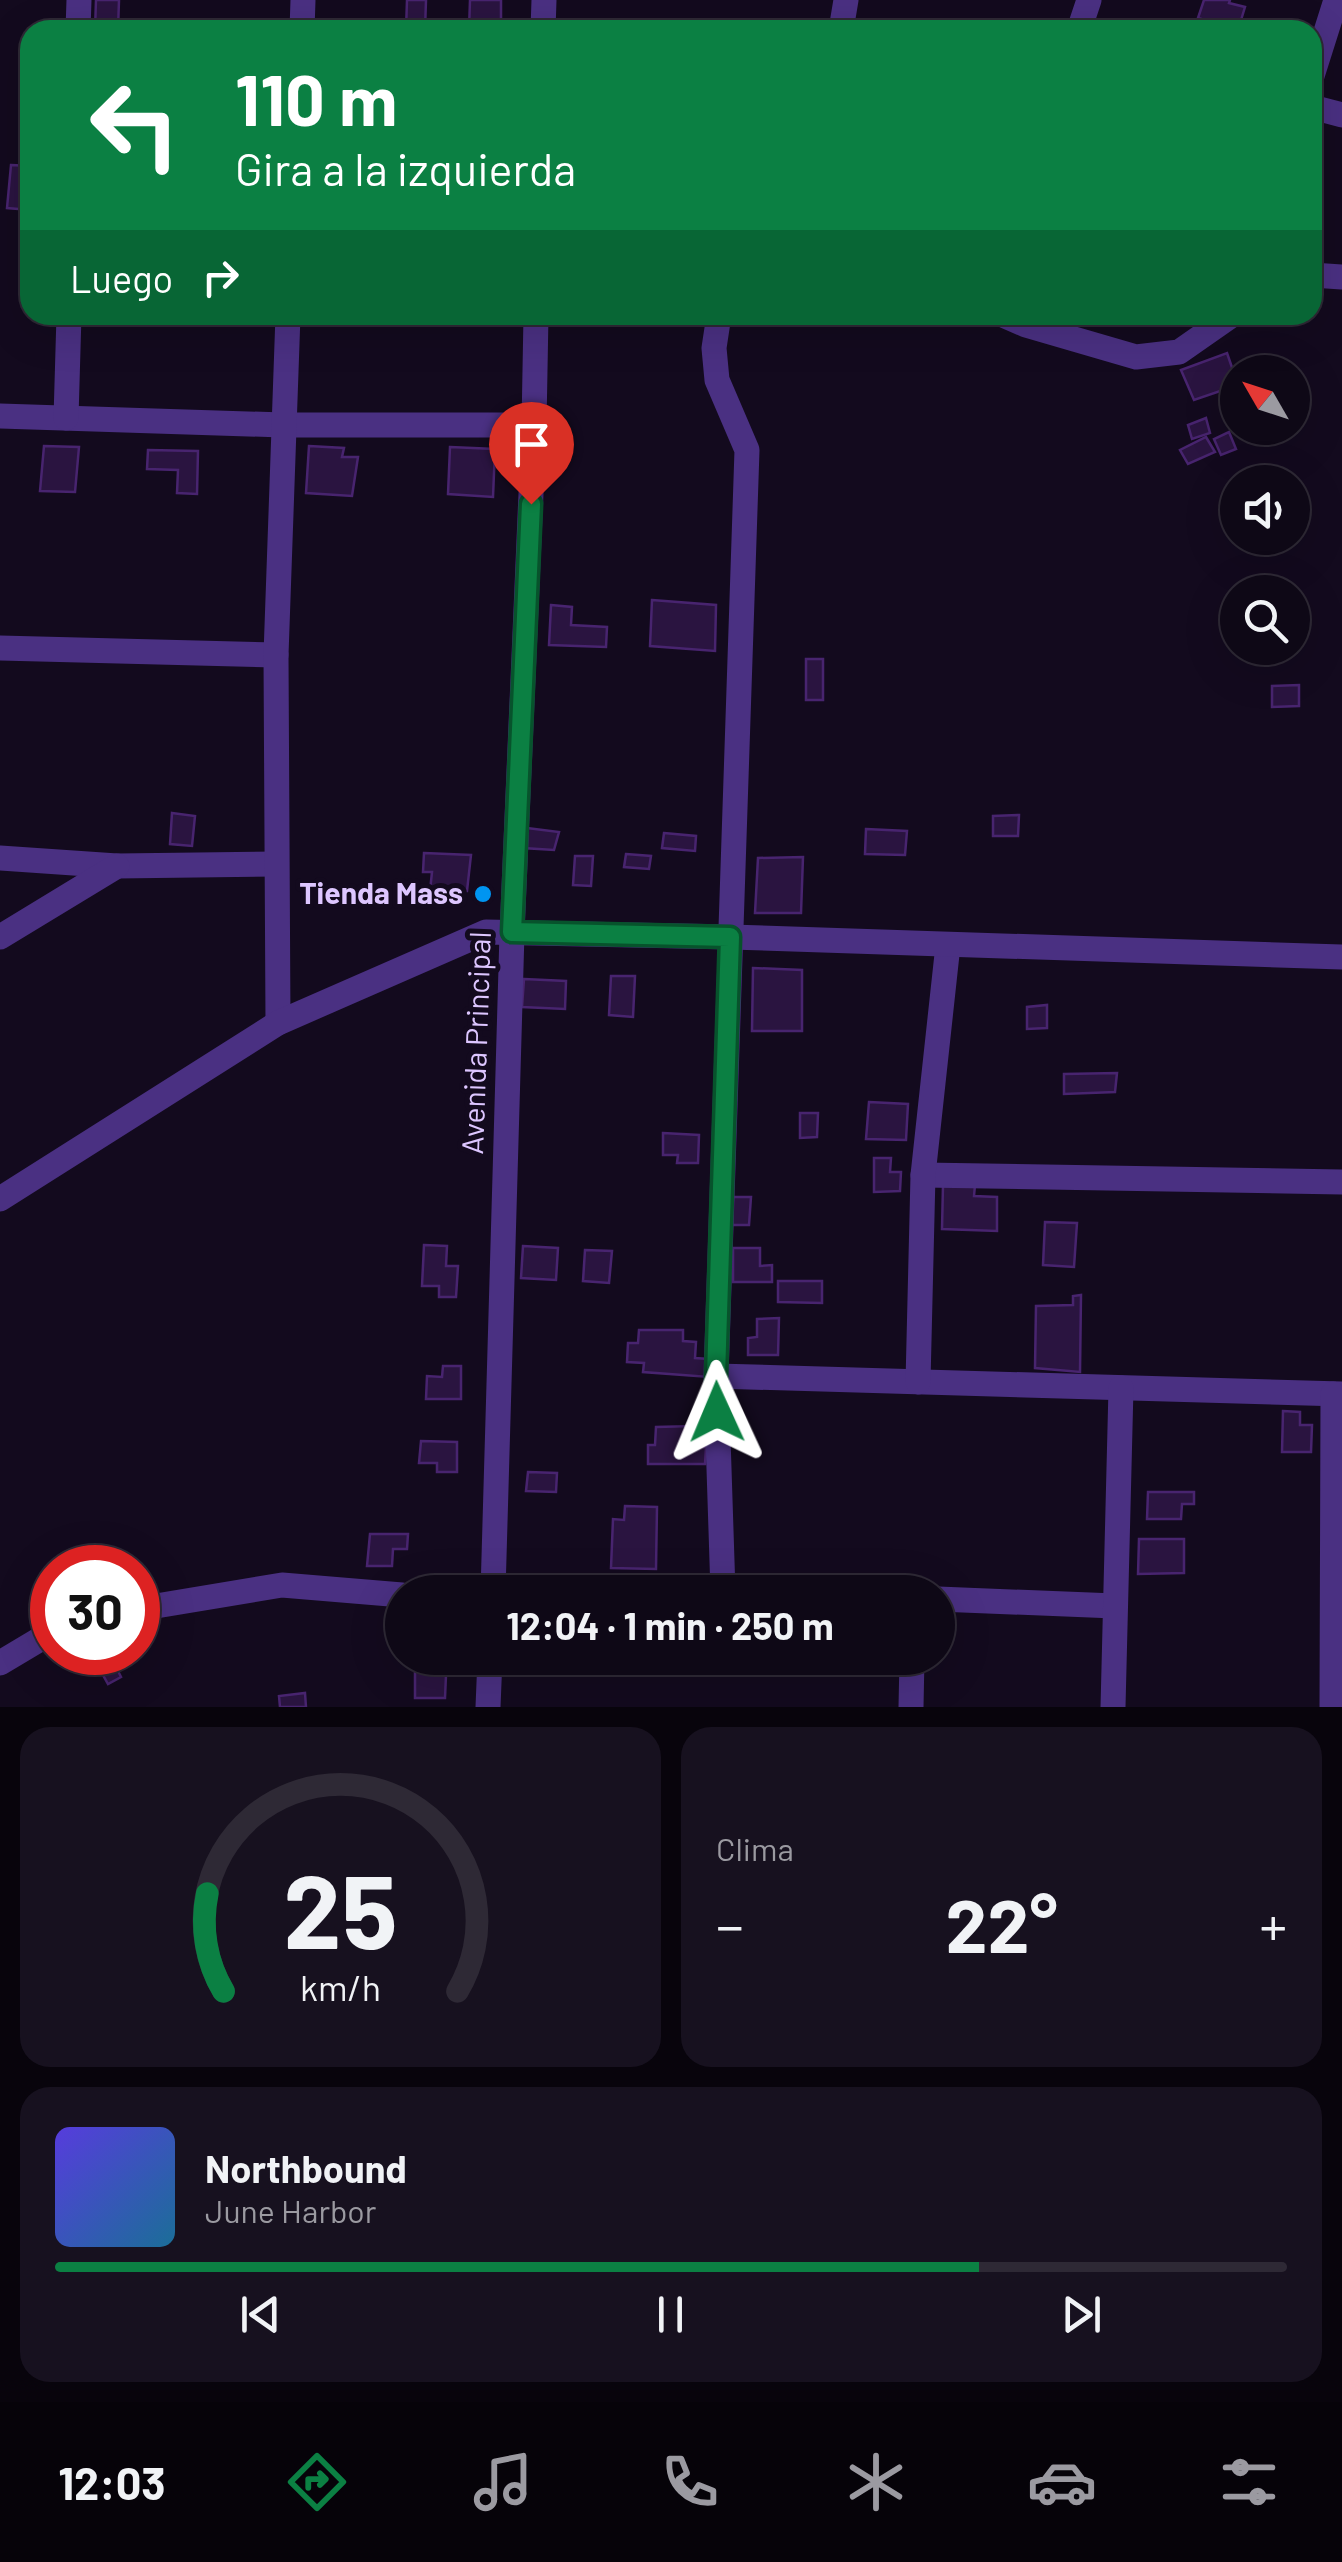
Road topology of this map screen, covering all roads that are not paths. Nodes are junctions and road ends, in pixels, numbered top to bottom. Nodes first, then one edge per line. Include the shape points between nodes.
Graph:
1 (1336, 0) edge
2 (1322, 44) edge
3 (70, 325) edge
4 (288, 325) edge
5 (536, 325) edge
6 (717, 325) edge
7 (1024, 325) edge
8 (1218, 325) edge
9 (0, 416) edge
10 (66, 418) junction
11 (283, 425) junction
12 (534, 426) junction
13 (0, 648) edge
14 (276, 654) junction
15 (0, 858) edge
16 (276, 864) junction
17 (117, 866) junction
18 (512, 932) junction
19 (0, 937) edge
20 (730, 937) junction
21 (948, 945) junction
22 (1342, 956) edge
23 (278, 1023) junction
24 (923, 1175) junction
25 (1342, 1182) edge
26 (0, 1199) edge
27 (716, 1376) junction
28 (918, 1382) junction
29 (1121, 1388) junction
30 (1338, 1394) edge
31 (493, 1575) edge
32 (722, 1575) edge
33 (385, 1594) edge
34 (955, 1600) edge
35 (160, 1606) edge
36 (1116, 1606) junction
37 (30, 1645) edge
38 (0, 1663) edge
39 (489, 1675) edge
40 (911, 1675) edge
41 (488, 1707) edge
42 (910, 1707) edge
43 (1113, 1707) edge
44 (1332, 1707) edge

1 - 2 street
3 - 10 street
4 - 11 street
5 - 12 street, Avenida Principal
6 - 20 street via 716,380 747,450
7 - 8 street via 1136,357 1179,352
9 - 10 street
10 - 11 street
11 - 12 street
11 - 14 street
12 - 18 street, Avenida Principal
13 - 14 street
14 - 16 street
15 - 17 street
16 - 17 street
16 - 23 street
17 - 19 street
18 - 20 street
18 - 23 street via 486,932
18 - 31 street, Avenida Principal
20 - 21 street
20 - 27 street
21 - 22 street
21 - 24 street
23 - 26 street
24 - 25 street
24 - 28 street
27 - 28 street
27 - 32 street
28 - 29 street
29 - 30 street
29 - 36 street
30 - 44 street
33 - 35 street via 282,1585
34 - 36 street
36 - 43 street
37 - 38 street
39 - 41 street
40 - 42 street

